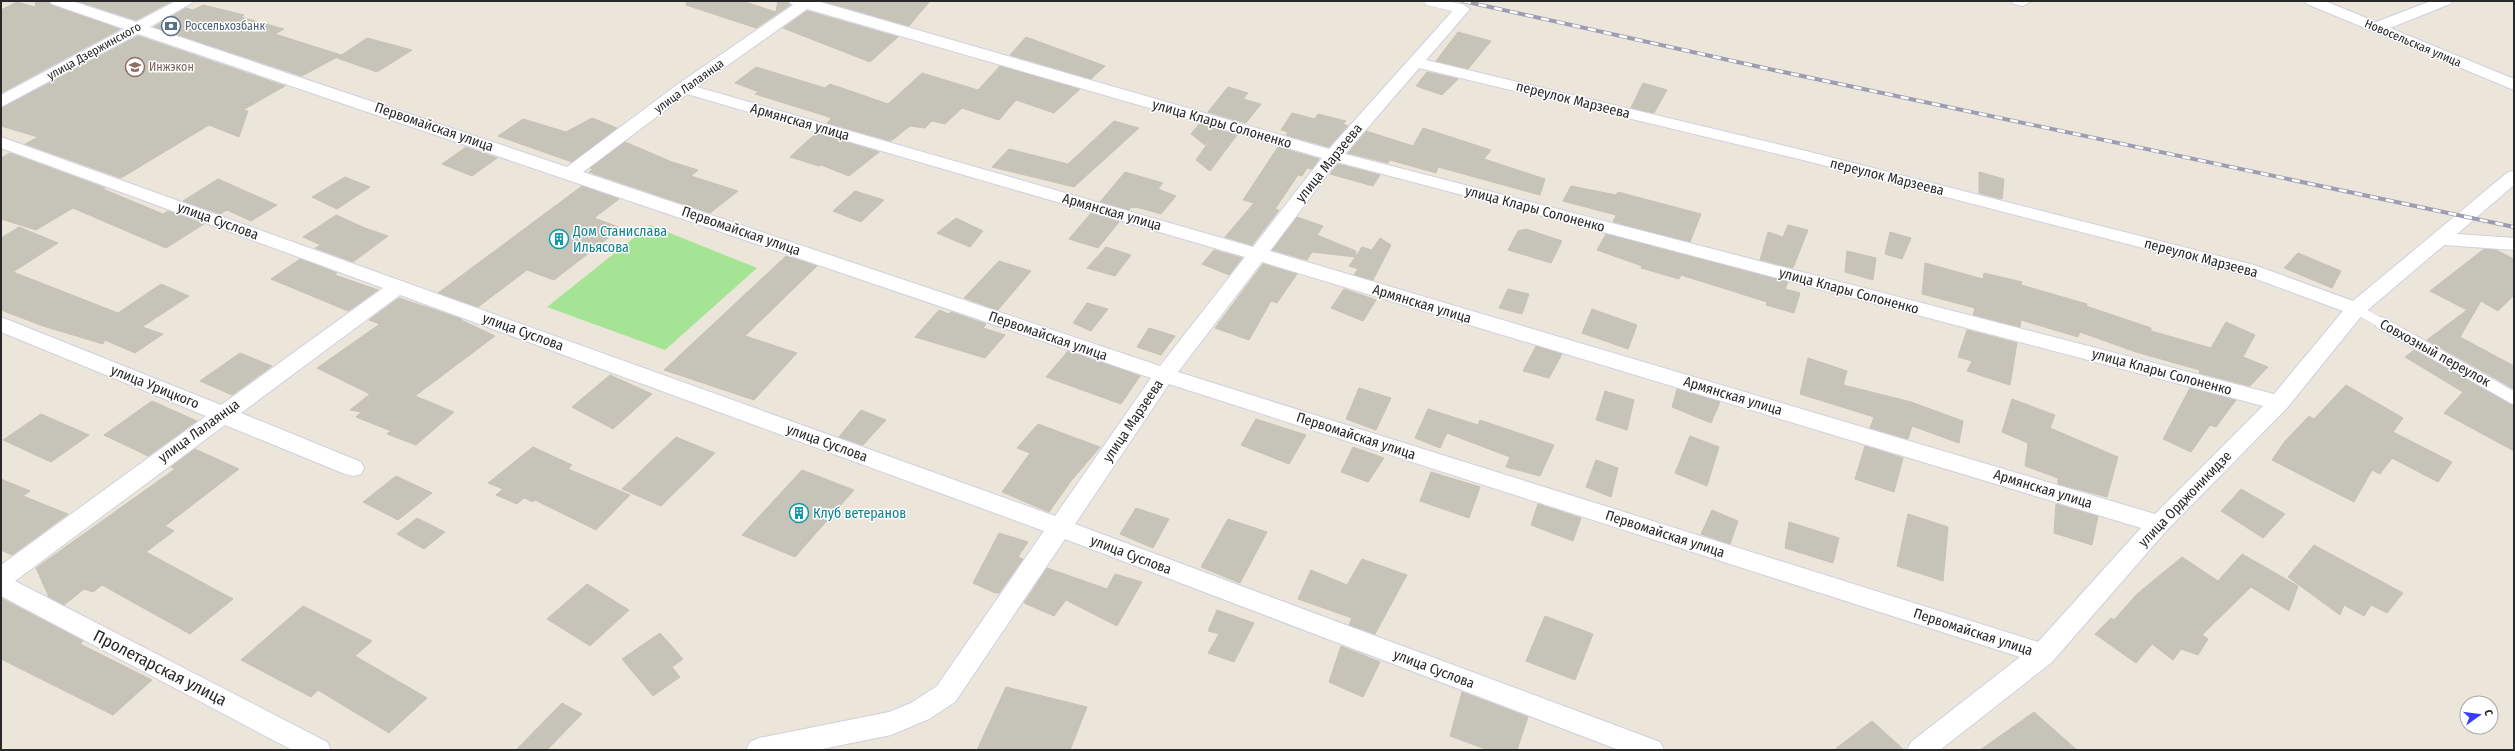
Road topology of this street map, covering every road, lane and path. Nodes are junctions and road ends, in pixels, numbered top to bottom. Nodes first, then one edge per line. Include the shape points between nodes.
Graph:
1 (57, 1) edge
2 (187, 1) edge
3 (1429, 1) edge
4 (2019, 1) edge
5 (2024, 1) edge
6 (2312, 1) edge
7 (2445, 1) edge
8 (803, 2) edge
9 (1462, 9) joint
10 (136, 27) junction
11 (2378, 27) junction
12 (1414, 62) junction
13 (2514, 85) edge
14 (684, 88) junction
15 (1, 102) edge
16 (1, 142) edge
17 (1333, 156) junction
18 (571, 173) junction
19 (2514, 176) edge
20 (2440, 239) junction
21 (2514, 244) edge
22 (1257, 254) junction
23 (399, 286) junction
24 (2356, 309) junction
25 (1, 324) edge
26 (1164, 375) junction
27 (2514, 398) edge
28 (2278, 403) junction
29 (222, 414) junction
30 (353, 468) dead end
31 (2159, 524) junction
32 (1061, 528) junction
33 (1, 578) edge
34 (1, 585) edge
35 (2043, 654) junction
36 (318, 750) edge
37 (759, 750) edge
38 (1651, 750) edge
39 (1920, 750) edge

1 - 10 street, Первомайская улица
2 - 10 street, улица Дзержинского
3 - 9 lane
4 - 5 street
6 - 11 street, Новосельская улица
7 - 11 street
8 - 14 street, улица Лалаянца
8 - 17 street, улица Клары Солоненко
9 - 12 street, улица Марзеева
10 - 15 street, улица Дзержинского
10 - 18 street, Первомайская улица
11 - 13 street, Новосельская улица
12 - 17 street, улица Марзеева
12 - 24 street, переулок Марзеева via 1798,154 2254,271
14 - 18 street, улица Лалаянца
14 - 22 street, Армянская улица
16 - 23 street, улица Суслова
17 - 22 street, улица Марзеева
17 - 28 street, улица Клары Солоненко
18 - 26 street, Первомайская улица
19 - 20 street, улица Орджоникидзе
20 - 21 street
20 - 24 street, улица Орджоникидзе
22 - 26 street, улица Марзеева
22 - 31 street, Армянская улица
23 - 29 street, улица Лалаянца
23 - 32 street, улица Суслова
24 - 27 lane, Совхозный переулок
24 - 28 street, улица Орджоникидзе
25 - 29 street, улица Урицкого
26 - 32 street, улица Марзеева
26 - 35 street, Первомайская улица
28 - 31 street, улица Орджоникидзе
29 - 30 street, улица Урицкого
29 - 33 street, улица Лалаянца
31 - 35 street, улица Орджоникидзе
32 - 37 street, улица Марзеева via 946,694 920,711 891,723
32 - 38 street, улица Суслова
34 - 36 street, Пролетарская улица
35 - 39 street, улица Орджоникидзе

